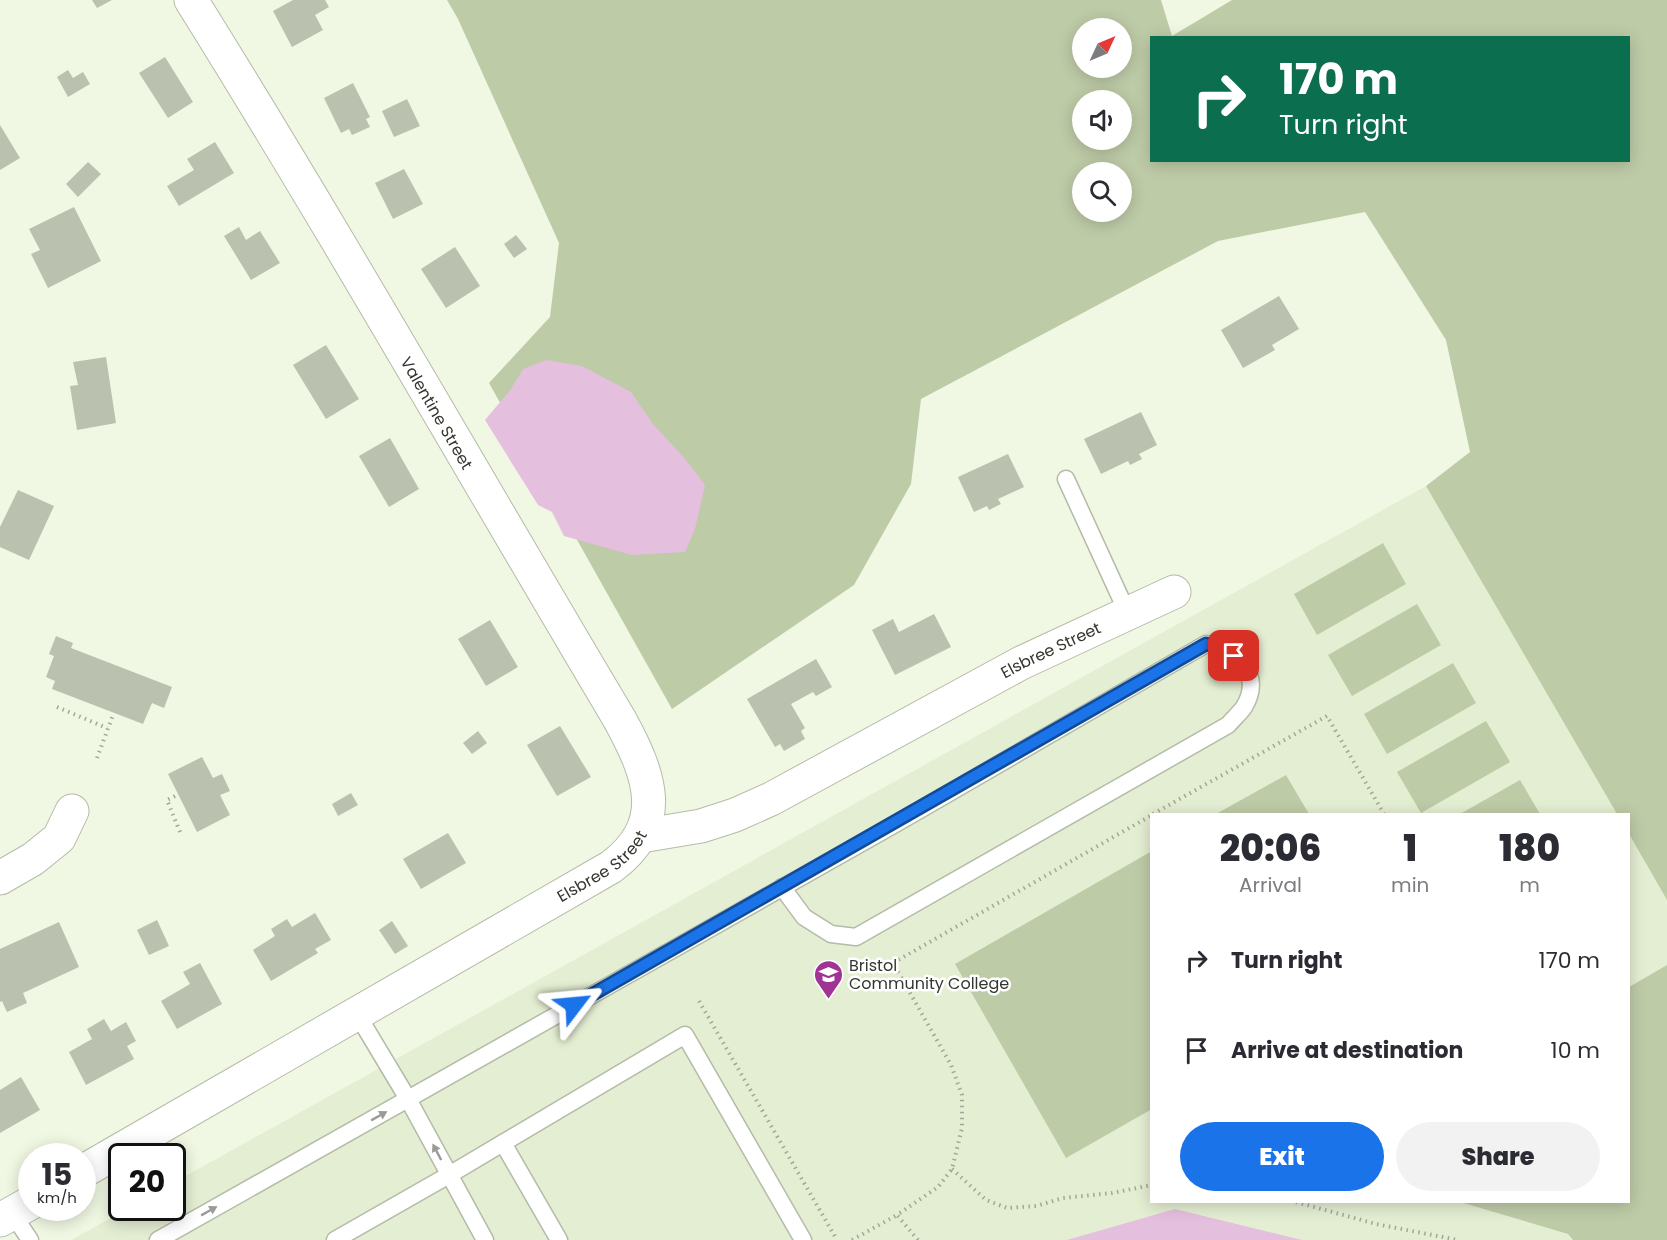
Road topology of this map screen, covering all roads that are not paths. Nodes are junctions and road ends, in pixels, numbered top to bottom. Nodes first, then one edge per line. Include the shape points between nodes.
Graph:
1 (191, 0) edge
2 (1066, 479) dead end
3 (1174, 592) dead end
4 (1127, 612) junction
5 (72, 811) dead end
6 (641, 836) junction
7 (0, 878) edge
8 (782, 887) junction
9 (357, 1014) junction
10 (408, 1099) junction
11 (503, 1143) junction
12 (96, 1164) edge
13 (449, 1175) junction
14 (15, 1212) edge
15 (30, 1240) edge
16 (158, 1240) edge
17 (335, 1240) edge
18 (485, 1240) edge
19 (559, 1240) edge
20 (803, 1240) edge

1 - 6 street, Valentine Street via 288,156 624,727 641,762 648,792
2 - 4 lane
3 - 4 street, Elsbree Street
4 - 6 street, Elsbree Street via 974,687 771,799 701,826
5 - 7 street via 59,838 33,860
6 - 9 street, Elsbree Street via 611,867
8 - 8 lane via 1206,644 1223,648 1246,665 1251,686 1244,706 1228,725 856,937 831,934 804,916
8 - 10 lane
9 - 10 lane
9 - 12 street, Elsbree Street
13 -> 10 lane
16 -> 10 lane
11 - 13 lane
11 - 19 lane
11 - 20 lane via 685,1035
13 - 17 lane
13 - 18 lane
14 - 15 lane

